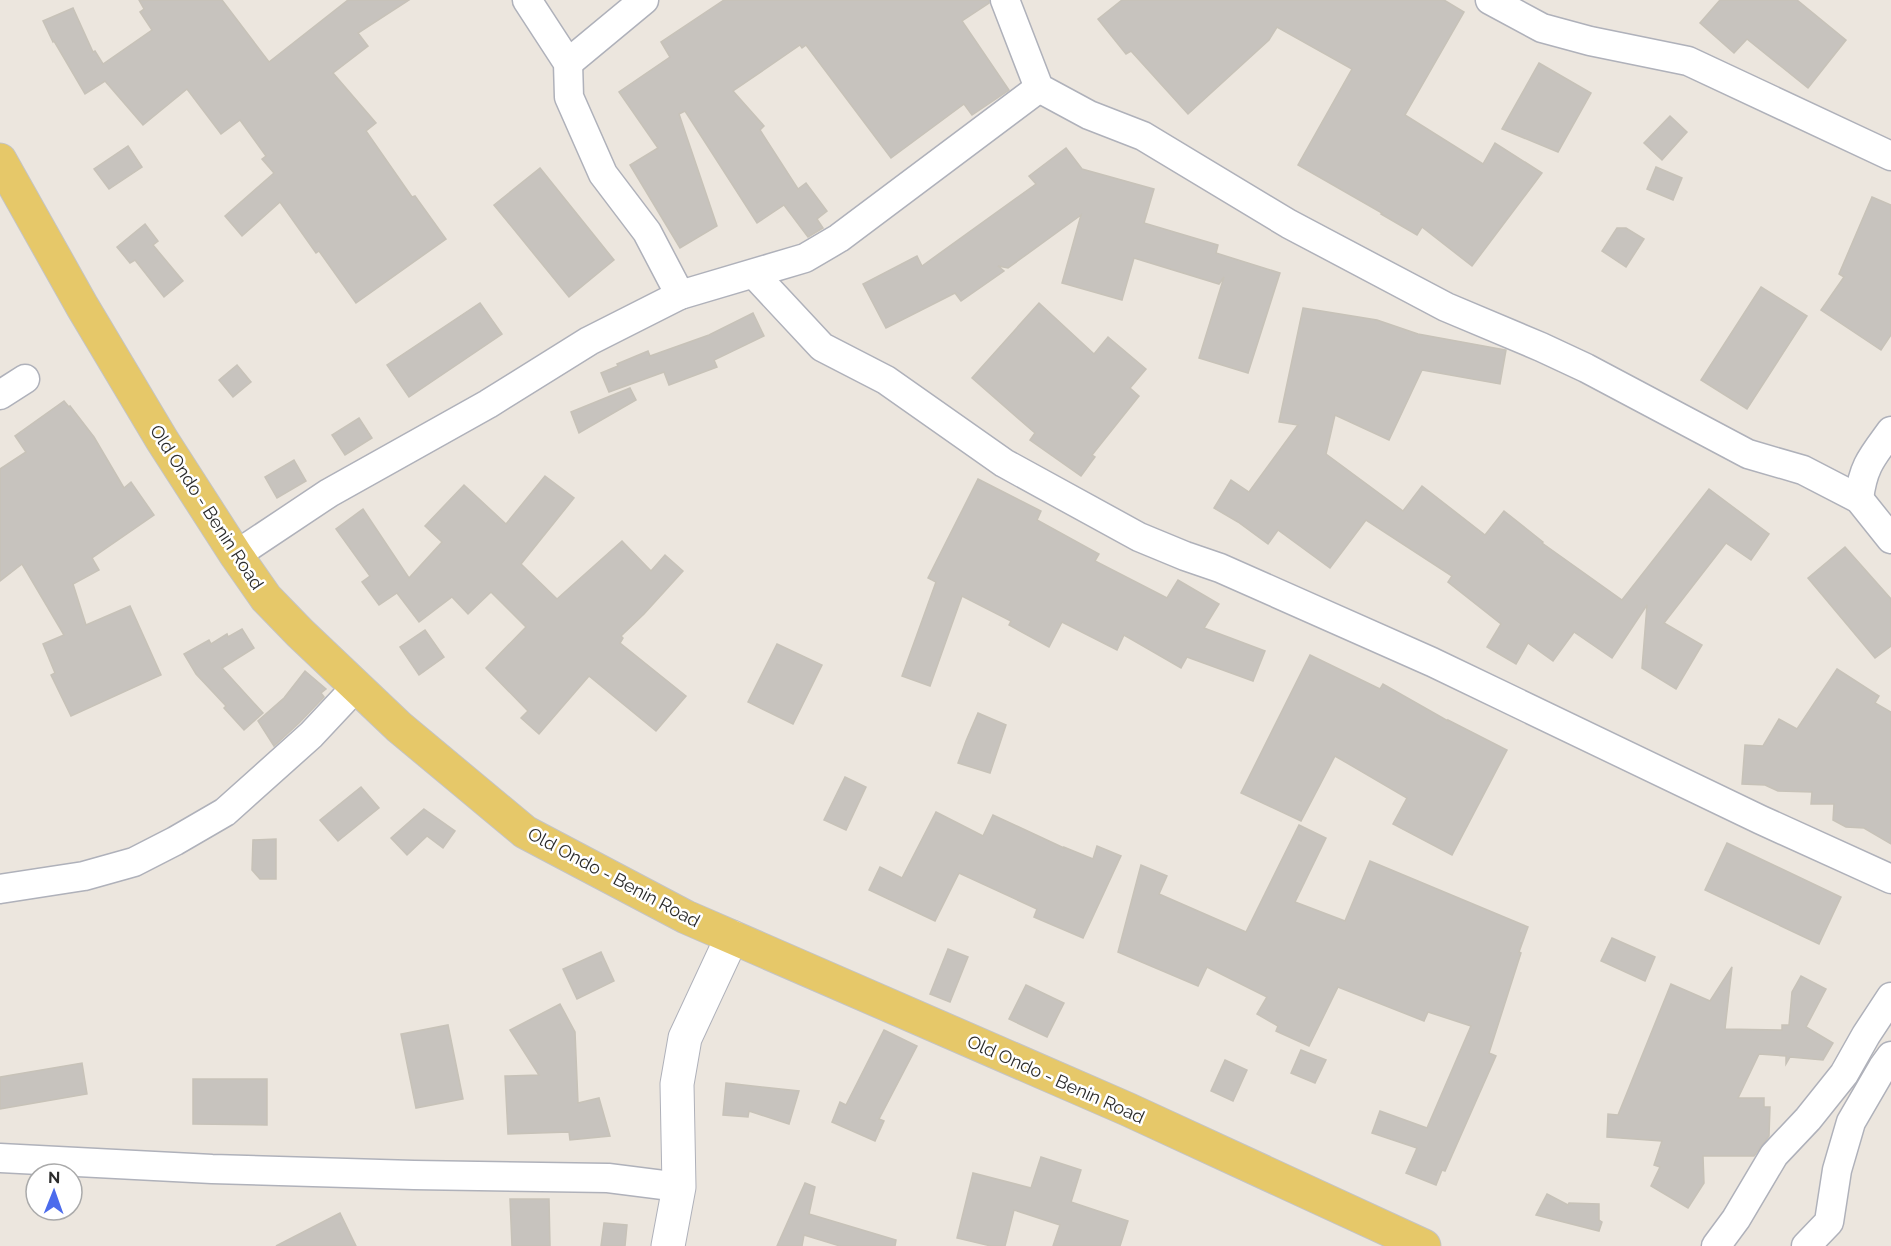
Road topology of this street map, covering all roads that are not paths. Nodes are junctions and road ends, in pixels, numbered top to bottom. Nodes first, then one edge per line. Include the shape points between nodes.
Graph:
1 (527, 0) edge
2 (644, 0) edge
3 (1005, 0) edge
4 (1490, 0) edge
5 (568, 63) junction
6 (1039, 88) junction
7 (1891, 156) edge
8 (0, 160) edge
9 (754, 274) junction
10 (680, 295) junction
11 (25, 379) dead end
12 (0, 395) edge
13 (1891, 431) edge
14 (1859, 499) junction
15 (1891, 539) edge
16 (236, 555) junction
17 (356, 687) junction
18 (1891, 879) edge
19 (0, 890) edge
20 (732, 936) junction
21 (1891, 997) edge
22 (1891, 1056) edge
23 (0, 1158) edge
24 (679, 1187) junction
25 (668, 1246) edge
26 (1424, 1246) edge
27 (1716, 1246) edge
28 (1806, 1246) edge

1 - 5 street
2 - 5 street
3 - 6 street
4 - 7 street via 1542,28 1688,61
5 - 10 street via 569,97 603,174 647,232
6 - 9 street via 839,238 805,258
6 - 14 street via 1089,115 1143,136 1289,224 1446,307 1586,368 1748,454 1803,470
8 - 16 main road, Old Ondo - Benin Road via 93,325
9 - 10 street
9 - 18 street via 822,347 886,380 1004,462 1139,537 1220,568 1432,662
10 - 16 street via 589,341 488,404 329,493
11 - 12 street
13 - 14 street via 1862,476
14 - 15 street
16 - 17 main road, Old Ondo - Benin Road via 266,598
17 - 19 street via 311,735 225,812 175,841 134,862
17 - 20 main road, Old Ondo - Benin Road via 525,832 686,917
20 - 24 street via 685,1038 677,1084
20 - 26 main road, Old Ondo - Benin Road via 1126,1109
21 - 27 street via 1844,1074 1774,1155
22 - 28 street via 1851,1122 1837,1170 1829,1222
23 - 24 street via 212,1169 608,1178
24 - 25 street

